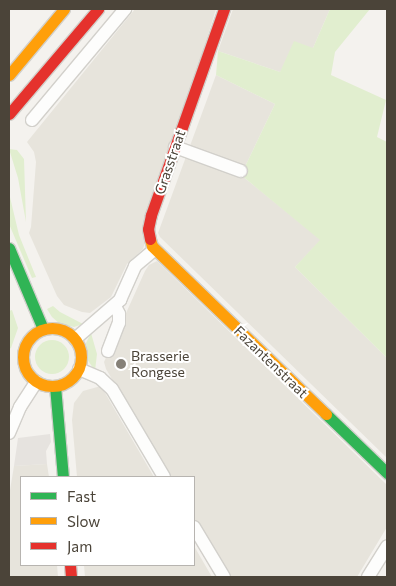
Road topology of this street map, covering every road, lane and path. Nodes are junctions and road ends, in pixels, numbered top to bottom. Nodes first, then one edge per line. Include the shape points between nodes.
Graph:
1 (98, 9) edge
2 (125, 9) edge
3 (224, 9) edge
4 (61, 11) edge
5 (78, 62) junction
6 (9, 75) edge
7 (30, 89) junction
8 (9, 114) edge
9 (32, 120) dead end
10 (175, 147) junction
11 (241, 170) dead end
12 (9, 248) edge
13 (154, 250) junction
14 (115, 306) junction
15 (43, 329) junction
16 (75, 339) junction
17 (108, 351) dead end
18 (79, 368) junction
19 (36, 382) junction
20 (56, 386) junction
21 (9, 433) edge
22 (387, 474) edge
23 (63, 476) edge
24 (163, 476) edge
25 (195, 529) edge
26 (387, 546) edge
27 (224, 577) edge
28 (368, 577) edge

1 - 7 main road
2 - 5 street
3 - 10 main road, Grasstraat
4 - 6 main road
5 - 7 street
5 - 9 street
7 - 8 main road
10 - 11 street
10 - 13 main road, Grasstraat via 148,230
12 - 15 main road
13 - 14 street via 135,266
13 - 22 main road, Fazantenstraat
14 - 16 street
14 - 17 street via 119,323
15 - 16 main road via 60,329
15 - 19 main road via 32,336 23,351 27,372
16 - 18 main road via 81,352
18 - 20 main road via 70,381
18 - 24 street via 100,378 112,389
19 - 20 main road
19 - 21 street via 20,406
20 - 23 main road
25 - 27 street
26 - 28 street

